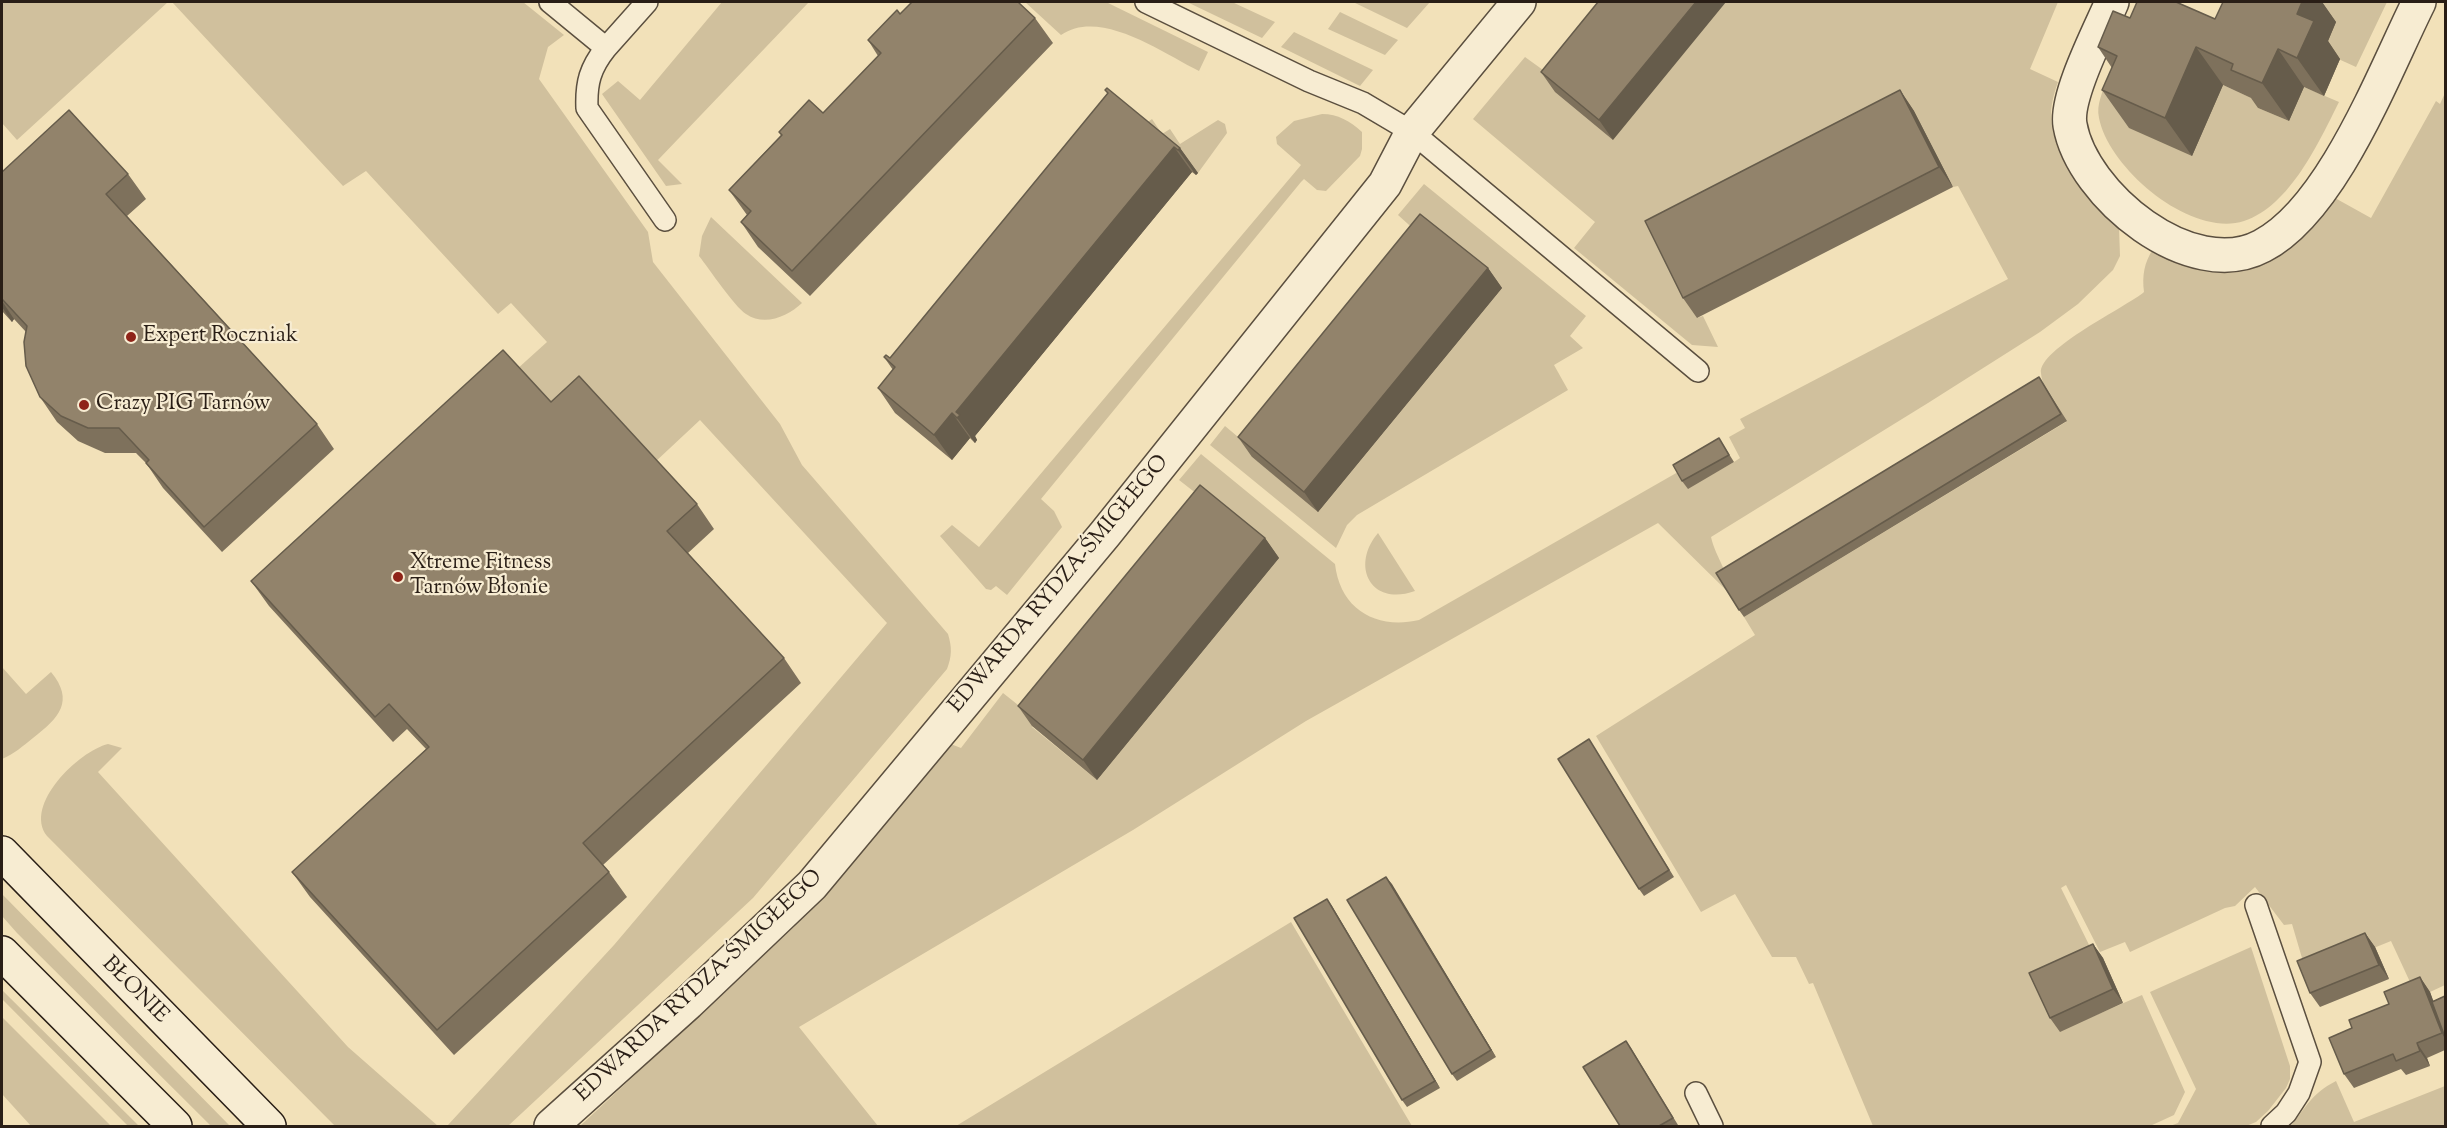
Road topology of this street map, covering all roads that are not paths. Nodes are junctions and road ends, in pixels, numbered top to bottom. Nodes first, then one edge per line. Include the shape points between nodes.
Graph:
1 (550, 2) edge
2 (647, 2) edge
3 (1146, 2) edge
4 (1519, 2) edge
5 (2112, 2) edge
6 (2419, 2) edge
7 (606, 48) junction
8 (1412, 132) junction
9 (665, 220) dead end
10 (1698, 371) dead end
11 (2, 852) edge
12 (2256, 905) dead end
13 (2, 953) edge
14 (1696, 1093) dead end
15 (176, 1126) edge
16 (269, 1126) edge
17 (551, 1126) edge
18 (1712, 1126) edge
19 (2272, 1126) edge

1 - 7 lane
2 - 7 lane
3 - 8 lane via 1363,103
4 - 8 street, EDWARDA RYDZA-ŚMIGŁEGO
5 - 6 street via 2072,99 2070,124 2081,154 2101,186 2133,219 2178,246 2212,255 2236,255 2262,246 2319,195 2339,165
7 - 9 lane via 593,64 586,86 587,108
8 - 10 lane
8 - 17 street, EDWARDA RYDZA-ŚMIGŁEGO via 1385,184 1105,534 812,885
11 - 16 street, BŁONIE
12 - 19 lane via 2310,1062 2299,1093
13 - 15 street
14 - 18 lane

